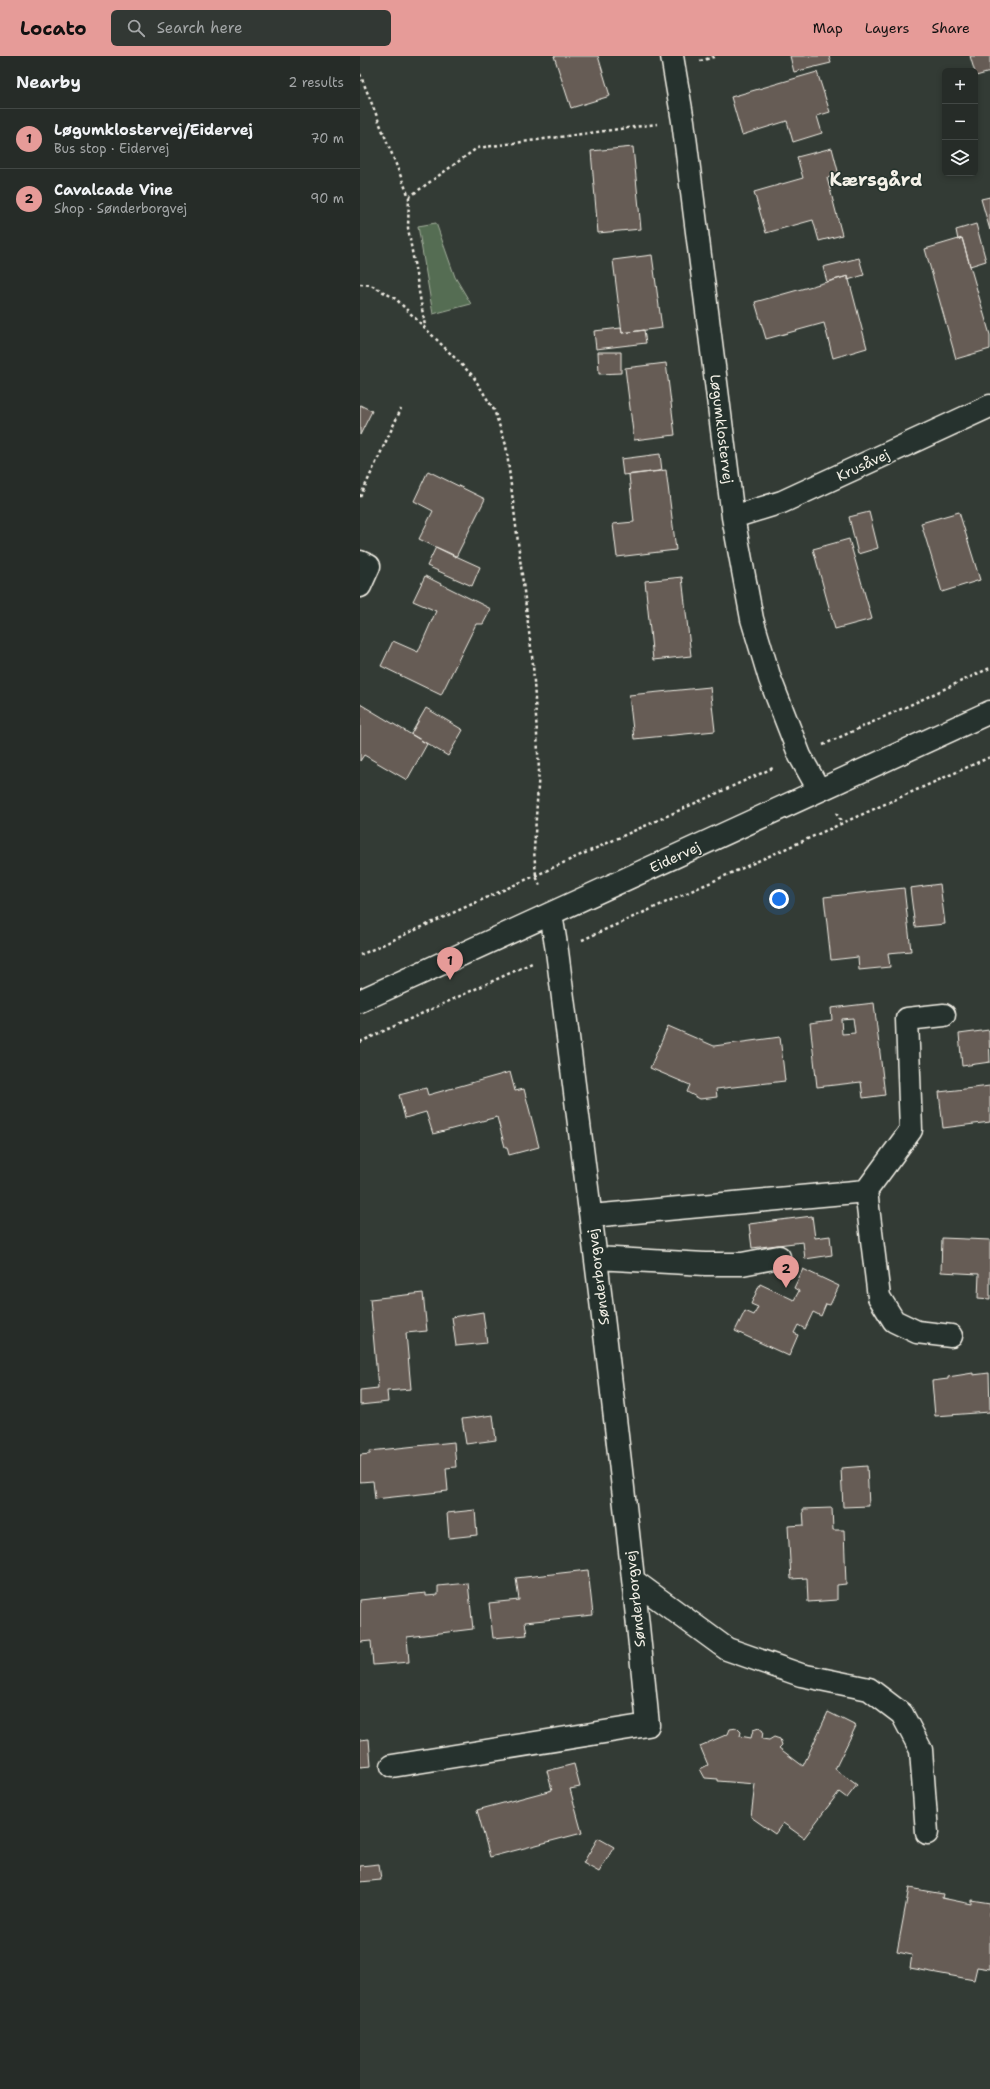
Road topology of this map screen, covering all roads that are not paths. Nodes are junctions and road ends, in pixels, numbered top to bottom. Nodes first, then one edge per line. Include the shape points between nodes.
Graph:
1 (672, 56) edge
2 (990, 406) edge
3 (733, 517) junction
4 (360, 562) edge
5 (360, 586) edge
6 (990, 712) edge
7 (819, 790) junction
8 (551, 914) junction
9 (360, 1001) edge
10 (944, 1015) dead end
11 (866, 1191) junction
12 (591, 1216) junction
13 (779, 1257) dead end
14 (596, 1258) junction
15 (951, 1336) dead end
16 (634, 1581) junction
17 (392, 1766) dead end
18 (927, 1833) dead end

1 - 3 street, Løgumklostervej via 683,121
2 - 3 street, Krusåvej via 782,502
3 - 7 street, Løgumklostervej via 752,619 770,679 800,756
4 - 5 street via 368,566
6 - 7 street, Eidervej
7 - 8 street, Eidervej
8 - 9 street, Eidervej
8 - 12 street, Sønderborgvej via 558,951
10 - 11 street via 907,1019 911,1130
11 - 12 street, Sønderborgvej
11 - 15 street via 879,1297 894,1321 917,1332
12 - 14 street, Sønderborgvej
13 - 14 street via 742,1264
14 - 16 street, Sønderborgvej
16 - 17 street, Sønderborgvej via 648,1725
16 - 18 street via 727,1649 801,1675 869,1689 902,1714 920,1750

